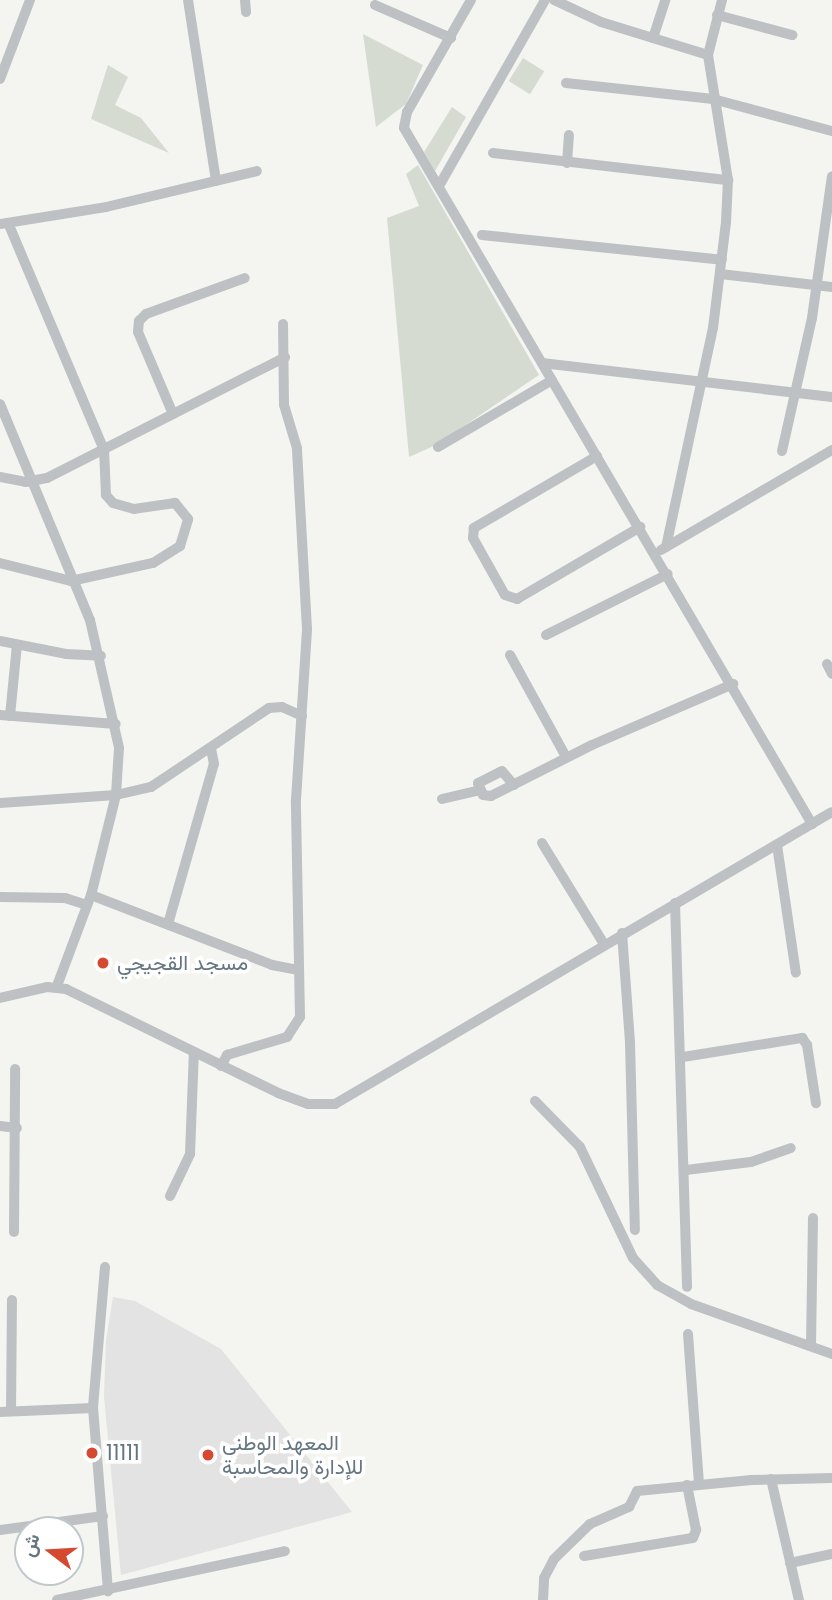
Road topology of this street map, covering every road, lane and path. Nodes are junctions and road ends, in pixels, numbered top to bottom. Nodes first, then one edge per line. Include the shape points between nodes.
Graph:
1 (30, 0) edge
2 (188, 0) edge
3 (245, 0) edge
4 (471, 0) edge
5 (545, 0) edge
6 (554, 0) edge
7 (665, 0) edge
8 (722, 0) edge
9 (374, 5) dead end
10 (246, 12) dead end
11 (717, 15) junction
12 (792, 35) dead end
13 (451, 38) junction
14 (653, 38) junction
15 (708, 55) junction
16 (0, 79) edge
17 (566, 82) dead end
18 (713, 99) junction
19 (832, 131) edge
20 (569, 135) dead end
21 (493, 153) dead end
22 (567, 163) junction
23 (257, 171) dead end
24 (832, 176) edge
25 (728, 180) junction
26 (216, 181) junction
27 (439, 186) junction
28 (829, 204) edge
29 (4, 223) edge
30 (482, 234) dead end
31 (722, 260) junction
32 (720, 274) junction
33 (245, 278) dead end
34 (816, 285) junction
35 (832, 287) edge
36 (283, 324) dead end
37 (285, 357) junction
38 (542, 363) junction
39 (552, 380) junction
40 (703, 381) junction
41 (796, 392) junction
42 (832, 397) edge
43 (0, 404) edge
44 (173, 414) junction
45 (438, 447) dead end
46 (104, 450) junction
47 (832, 450) edge
48 (782, 451) dead end
49 (597, 456) junction
50 (0, 477) edge
51 (34, 482) junction
52 (640, 527) junction
53 (666, 547) junction
54 (656, 554) junction
55 (0, 563) edge
56 (668, 574) junction
57 (76, 581) junction
58 (547, 635) dead end
59 (0, 641) edge
60 (16, 645) junction
61 (510, 655) dead end
62 (101, 656) junction
63 (733, 684) junction
64 (5, 715) edge
65 (302, 716) junction
66 (116, 724) junction
67 (211, 749) junction
68 (566, 757) junction
69 (514, 785) junction
70 (480, 790) junction
71 (116, 795) junction
72 (442, 799) dead end
73 (0, 803) edge
74 (832, 813) edge
75 (812, 824) junction
76 (542, 843) dead end
77 (777, 845) junction
78 (0, 897) edge
79 (89, 900) junction
80 (675, 903) junction
81 (168, 925) junction
82 (622, 933) junction
83 (604, 944) junction
84 (298, 970) junction
85 (796, 973) dead end
86 (57, 986) junction
87 (0, 998) edge
88 (194, 1052) junction
89 (683, 1057) junction
90 (222, 1066) junction
91 (15, 1069) dead end
92 (535, 1101) dead end
93 (816, 1103) dead end
94 (0, 1126) edge
95 (17, 1128) junction
96 (791, 1148) dead end
97 (686, 1170) junction
98 (170, 1196) dead end
99 (813, 1218) dead end
100 (635, 1230) dead end
101 (14, 1232) dead end
102 (105, 1267) dead end
103 (687, 1287) dead end
104 (12, 1300) dead end
105 (688, 1334) dead end
106 (811, 1345) junction
107 (832, 1354) edge
108 (93, 1408) junction
109 (5, 1412) edge
110 (832, 1478) edge
111 (771, 1479) junction
112 (699, 1483) junction
113 (687, 1485) junction
114 (103, 1516) junction
115 (0, 1530) edge
116 (285, 1551) dead end
117 (832, 1554) edge
118 (584, 1556) dead end
119 (790, 1563) junction
120 (108, 1591) junction
121 (57, 1600) edge
122 (543, 1600) edge
123 (799, 1600) edge

1 - 16 street
2 - 26 street
3 - 10 street
4 - 13 street
5 - 27 street
6 - 14 street
7 - 14 street
8 - 11 street
9 - 13 street
11 - 12 street
11 - 15 street
13 - 27 street via 404,121
14 - 15 street
15 - 18 street
17 - 18 street
18 - 19 street
18 - 25 street
20 - 22 street
21 - 22 street
22 - 25 street
23 - 26 street
24 - 28 street
25 - 31 street
26 - 29 street via 106,208
27 - 38 street
28 - 34 street
29 - 46 street
30 - 31 street
31 - 32 street
32 - 34 street
32 - 40 street
33 - 44 street via 146,314 139,321 138,332
34 - 35 street
34 - 41 street
36 - 37 street
37 - 44 street
37 - 65 street via 284,405 297,448 307,629
38 - 39 street
38 - 40 street
39 - 45 street
39 - 49 street
40 - 41 street
40 - 53 street
41 - 42 street
41 - 48 street
43 - 51 street
44 - 46 street
46 - 51 street
46 - 57 street via 104,489 109,500 134,509 178,505 187,513 186,534 176,551 159,561
47 - 53 street
49 - 52 street
49 - 52 street via 474,528 473,538 505,595 517,599
50 - 51 street
51 - 57 street
52 - 54 street
53 - 54 street
54 - 56 street
55 - 57 street
56 - 58 street
56 - 63 street
57 - 62 street
59 - 60 street
60 - 62 street
60 - 64 street
61 - 68 street
62 - 66 street
63 - 68 street
63 - 75 street
64 - 66 street
65 - 67 street via 282,707 269,708
65 - 84 street via 296,800
66 - 71 street via 120,764
67 - 71 street via 165,781
67 - 81 street via 214,764
68 - 69 street
69 - 70 street via 491,796
69 - 70 street via 508,774 499,771 482,778
70 - 72 street
71 - 73 street
71 - 79 street
74 - 75 street
75 - 77 street
76 - 83 street
77 - 80 street
77 - 85 street
78 - 79 street
79 - 81 street
79 - 86 street
80 - 82 street
80 - 89 street
81 - 84 street via 272,965
82 - 83 street
82 - 100 street
83 - 90 street via 335,1104 308,1104
84 - 90 street via 300,1017 294,1031 227,1055
86 - 87 street
86 - 88 street
88 - 90 street
88 - 98 street via 190,1154
89 - 93 street via 802,1038
89 - 97 street
91 - 95 street
92 - 106 street via 580,1147 629,1250 657,1285 691,1304
94 - 95 street
95 - 101 street
96 - 97 street via 751,1163
97 - 103 street
99 - 106 street
102 - 108 street
104 - 109 street
105 - 112 street
106 - 107 street
108 - 109 street
108 - 114 street
110 - 111 street
111 - 112 street
111 - 119 street
112 - 113 street
113 - 118 street via 696,1531 693,1538
113 - 122 street via 637,1491 626,1510 584,1528 550,1564
114 - 115 street
114 - 120 street
116 - 120 street
117 - 119 street
119 - 123 street
120 - 121 street

